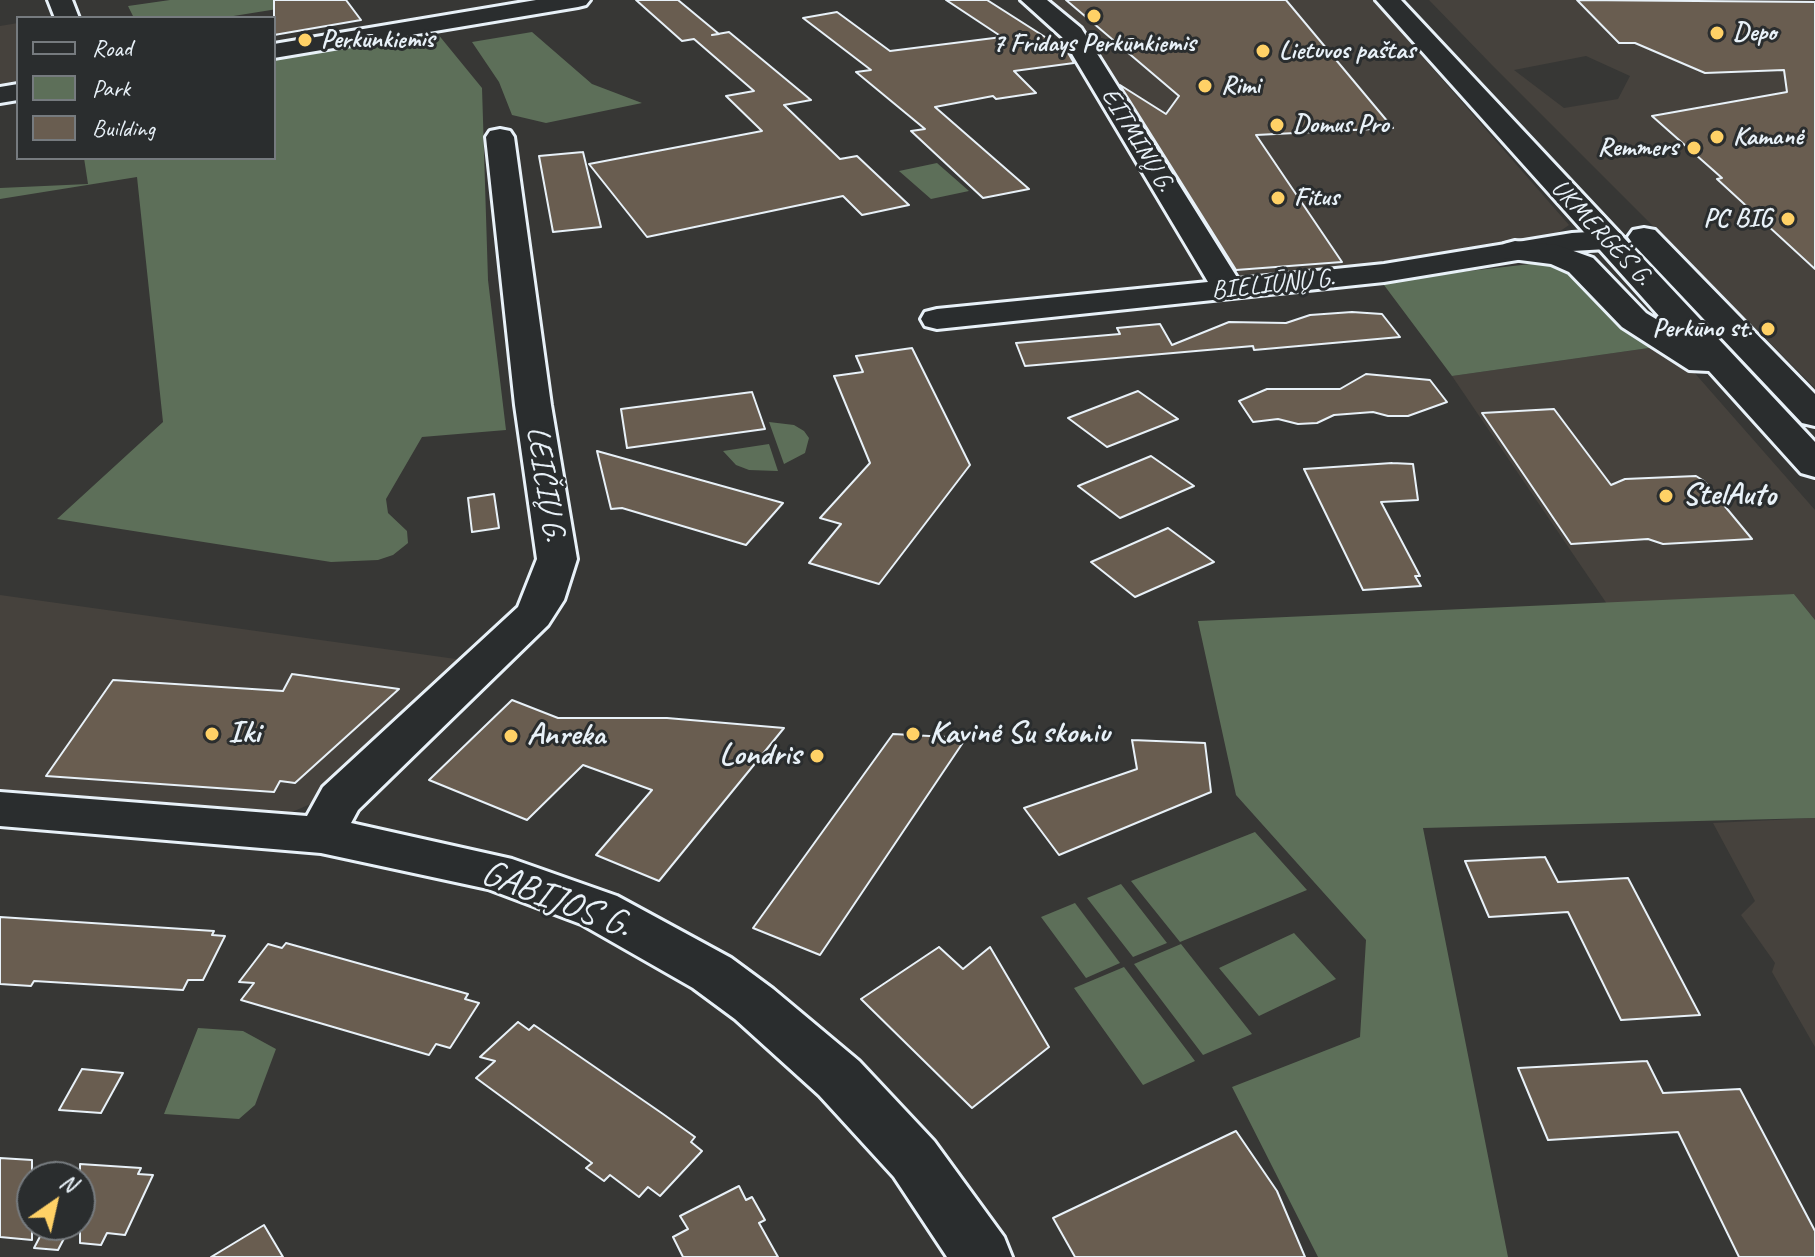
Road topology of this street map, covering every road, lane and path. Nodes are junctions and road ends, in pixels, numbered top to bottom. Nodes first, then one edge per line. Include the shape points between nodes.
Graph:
1 (578, 0) edge
2 (1033, 0) edge
3 (1388, 0) edge
4 (1414, 0) edge
5 (276, 51) edge
6 (500, 137) dead end
7 (1623, 224) junction
8 (1515, 251) junction
9 (1229, 290) junction
10 (937, 319) dead end
11 (1750, 395) junction
12 (1815, 415) edge
13 (1815, 465) edge
14 (0, 809) edge
15 (321, 835) junction
16 (982, 1257) edge

1 - 5 street
2 - 9 street, EITMINŲ G. via 1072,33
3 - 7 highway, UKMERGĖS G.
4 - 7 highway, UKMERGĖS G.
6 - 15 street, LEIČIŲ G. via 557,559 533,616 340,799
7 - 8 street, BIELIŪNŲ G.
7 - 11 highway, UKMERGĖS G.
7 - 12 highway, UKMERGĖS G.
8 - 9 street, BIELIŪNŲ G. via 1384,273
8 - 11 highway via 1557,255 1581,265 1634,320
9 - 10 street, BIELIŪNŲ G.
11 - 13 highway, UKMERGĖS G.
14 - 15 street, GABIJOS G.
15 - 16 street, GABIJOS G. via 548,889 599,910 712,973 839,1078 914,1159

